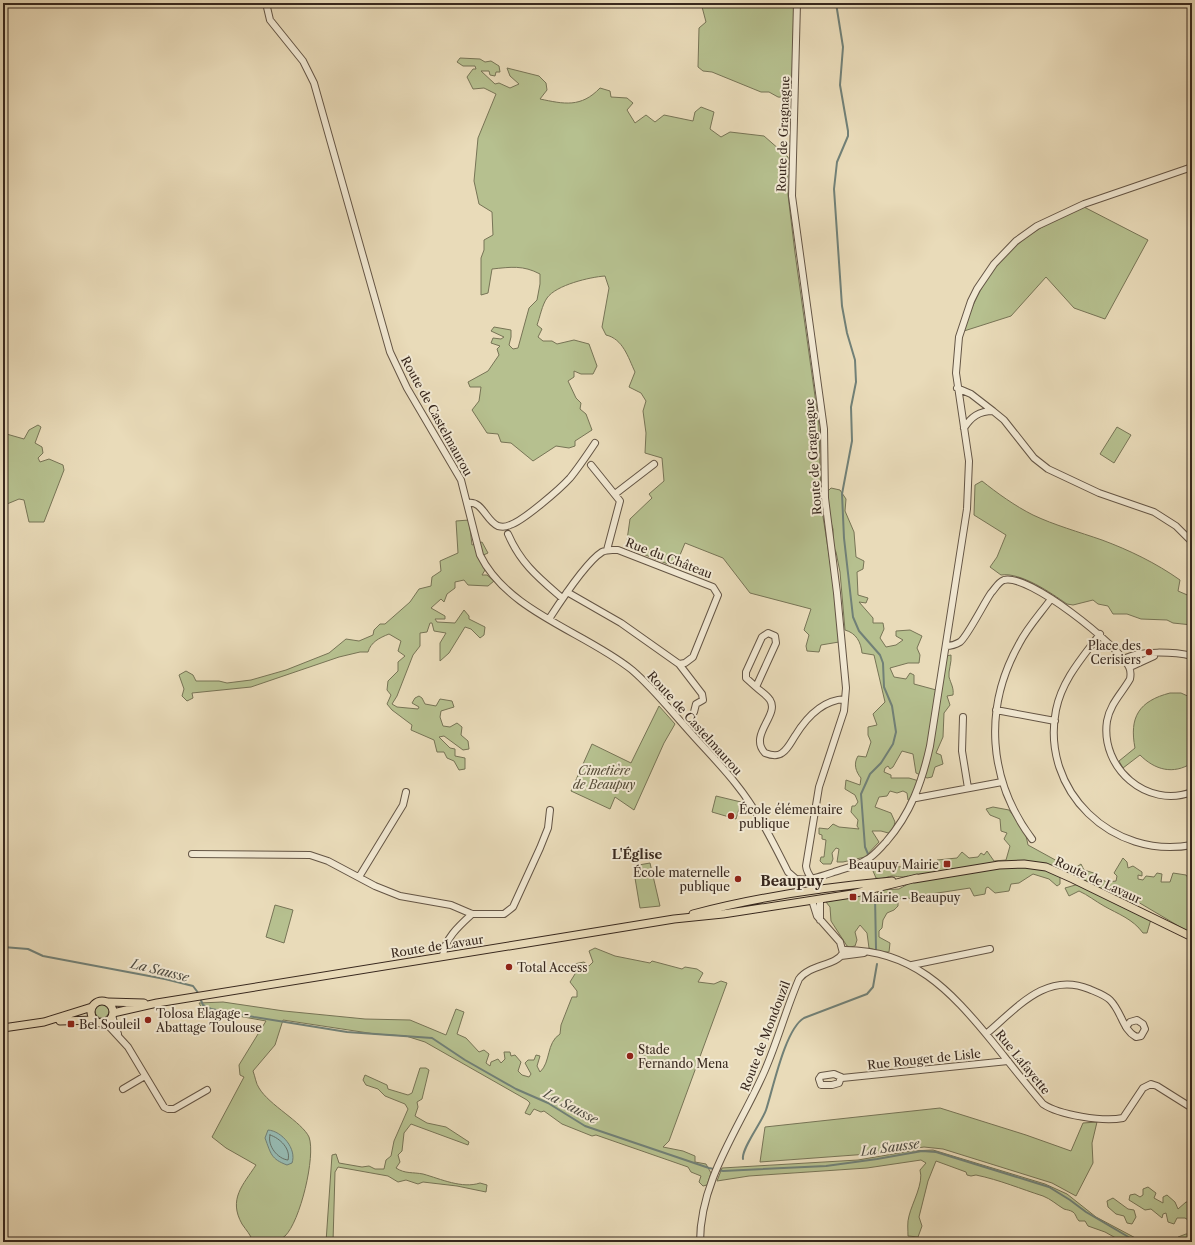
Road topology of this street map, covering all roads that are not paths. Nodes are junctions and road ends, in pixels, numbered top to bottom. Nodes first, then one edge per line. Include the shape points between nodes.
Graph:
1 (266, 3) edge
2 (797, 3) edge
3 (1192, 166) edge
4 (957, 388) junction
5 (993, 411) junction
6 (964, 428) junction
7 (595, 443) dead end
8 (654, 464) dead end
9 (590, 465) dead end
10 (615, 494) junction
11 (468, 502) junction
12 (508, 534) dead end
13 (1192, 542) edge
14 (607, 550) junction
15 (567, 592) junction
16 (562, 598) junction
17 (1051, 599) junction
18 (549, 619) junction
19 (1100, 634) junction
20 (946, 646) junction
21 (1161, 654) junction
22 (1192, 656) edge
23 (1124, 659) junction
24 (679, 664) junction
25 (1130, 667) junction
26 (756, 687) junction
27 (845, 699) junction
28 (996, 710) junction
29 (694, 712) dead end
30 (963, 717) dead end
31 (1055, 721) junction
32 (1002, 782) junction
33 (968, 788) junction
34 (406, 792) dead end
35 (1192, 792) edge
36 (916, 798) junction
37 (550, 810) dead end
38 (1032, 839) dead end
39 (1192, 845) edge
40 (192, 854) dead end
41 (359, 877) junction
42 (918, 878) junction
43 (811, 879) junction
44 (818, 890) junction
45 (810, 892) junction
46 (820, 899) junction
47 (812, 900) junction
48 (472, 914) junction
49 (674, 919) junction
50 (820, 920) junction
51 (1192, 937) edge
52 (990, 949) dead end
53 (842, 953) junction
54 (444, 956) junction
55 (912, 965) junction
56 (108, 1002) junction
57 (157, 1003) junction
58 (92, 1008) junction
59 (113, 1015) junction
60 (95, 1020) junction
61 (44, 1022) junction
62 (104, 1022) junction
63 (1126, 1027) dead end
64 (3, 1028) edge
65 (986, 1034) junction
66 (120, 1038) junction
67 (1008, 1061) junction
68 (145, 1076) junction
69 (842, 1078) dead end
70 (123, 1089) dead end
71 (207, 1090) dead end
72 (1191, 1105) edge
73 (700, 1242) edge

1 - 11 street, Route de Castelmaurou via 270,20 303,61 314,83 396,366 406,388 455,469
2 - 27 street, Route de Gragnague via 792,196 823,422 825,498 839,608
3 - 4 street via 1062,213 1037,226 1011,247 986,274 966,314 957,348
4 - 5 street
4 - 6 street
5 - 6 street via 980,413
5 - 13 street via 1004,420 1034,458 1048,469 1099,494 1154,512 1167,519
6 - 20 street via 969,461 968,508
7 - 11 street via 569,479 511,525 502,527 494,524 479,506
8 - 10 street
9 - 10 street
10 - 14 street via 620,501
11 - 18 street, Route de Castelmaurou via 478,550 484,563 512,594
12 - 16 street via 515,551 524,563
14 - 15 street, Rue du Château via 595,558
14 - 24 street, Rue du Château via 618,550 713,587 716,591 717,600 693,657
15 - 16 street, Rue du Château
15 - 24 street via 621,623
16 - 18 street, Rue du Château
17 - 19 street
17 - 20 street via 1023,584 1004,580 997,585 963,639 954,645
17 - 28 street via 1016,649 1004,676
18 - 43 street, Route de Castelmaurou via 622,663 650,687 736,784 792,877 800,880
19 - 23 street
19 - 31 street via 1066,682 1058,702
20 - 36 street via 930,746
21 - 22 street
21 - 23 street
21 - 25 street via 1146,658
23 - 25 street
24 - 29 street via 702,694 702,700 696,704
25 - 35 street via 1130,679 1116,698 1107,720 1107,740 1113,761 1126,778 1144,790 1166,795
26 - 26 street via 776,643 772,633 762,637 746,672 746,678
26 - 27 street via 770,699 772,707 761,734 760,745 765,753 775,756 783,753 802,725 825,704
27 - 43 street, Route de Gragnague via 842,720 819,787 806,866
28 - 31 street
28 - 32 street via 996,750
30 - 33 street via 962,751
31 - 39 street via 1057,759 1067,786 1099,823 1116,834 1149,846 1169,848
32 - 33 street
32 - 38 street via 1018,819
33 - 36 street
34 - 41 street via 403,804
36 - 43 street via 895,831 870,858
37 - 48 street via 548,828 511,910 504,914
40 - 41 street via 310,855
41 - 48 street via 382,890 400,896 458,907
42 - 44 main road, Route de Lavaur
42 - 46 main road, Route de Lavaur
42 - 51 main road, Route de Lavaur via 999,865 1024,864 1046,867
43 - 44 street, Route de Gragnague via 816,882
43 - 45 street, Route de Gragnague
44 - 45 main road, Route de Lavaur
44 - 46 main road
45 - 47 main road
45 - 49 main road, Route de Lavaur via 713,908
46 - 47 main road, Route de Lavaur
46 - 50 street
47 - 49 main road, Route de Lavaur
47 - 50 street
48 - 54 street via 454,932 445,948
49 - 54 main road, Route de Lavaur
50 - 53 street via 840,942
52 - 55 street
53 - 55 street, Rue Lafayette via 881,954
53 - 73 street, Route de Mondouzil via 812,968 799,979 765,1069 719,1164 703,1209
54 - 57 main road, Route de Lavaur
55 - 65 street, Rue Lafayette via 950,994
56 - 57 main road
56 - 58 main road via 100,1001
56 - 59 main road
57 - 59 main road
58 - 60 main road
58 - 61 main road
59 - 62 main road
59 - 66 street
60 - 61 main road
60 - 62 main road
61 - 64 main road
62 - 66 street
63 - 65 street via 1114,1006 1106,998 1084,987 1064,983 1036,993
65 - 67 street, Rue Lafayette
66 - 68 street
67 - 69 street, Rue Rouget de Lisle
67 - 72 street, Rue Lafayette via 1043,1104 1062,1114 1123,1118 1144,1088 1151,1084
68 - 70 street
68 - 71 street via 164,1107 168,1109 174,1109

